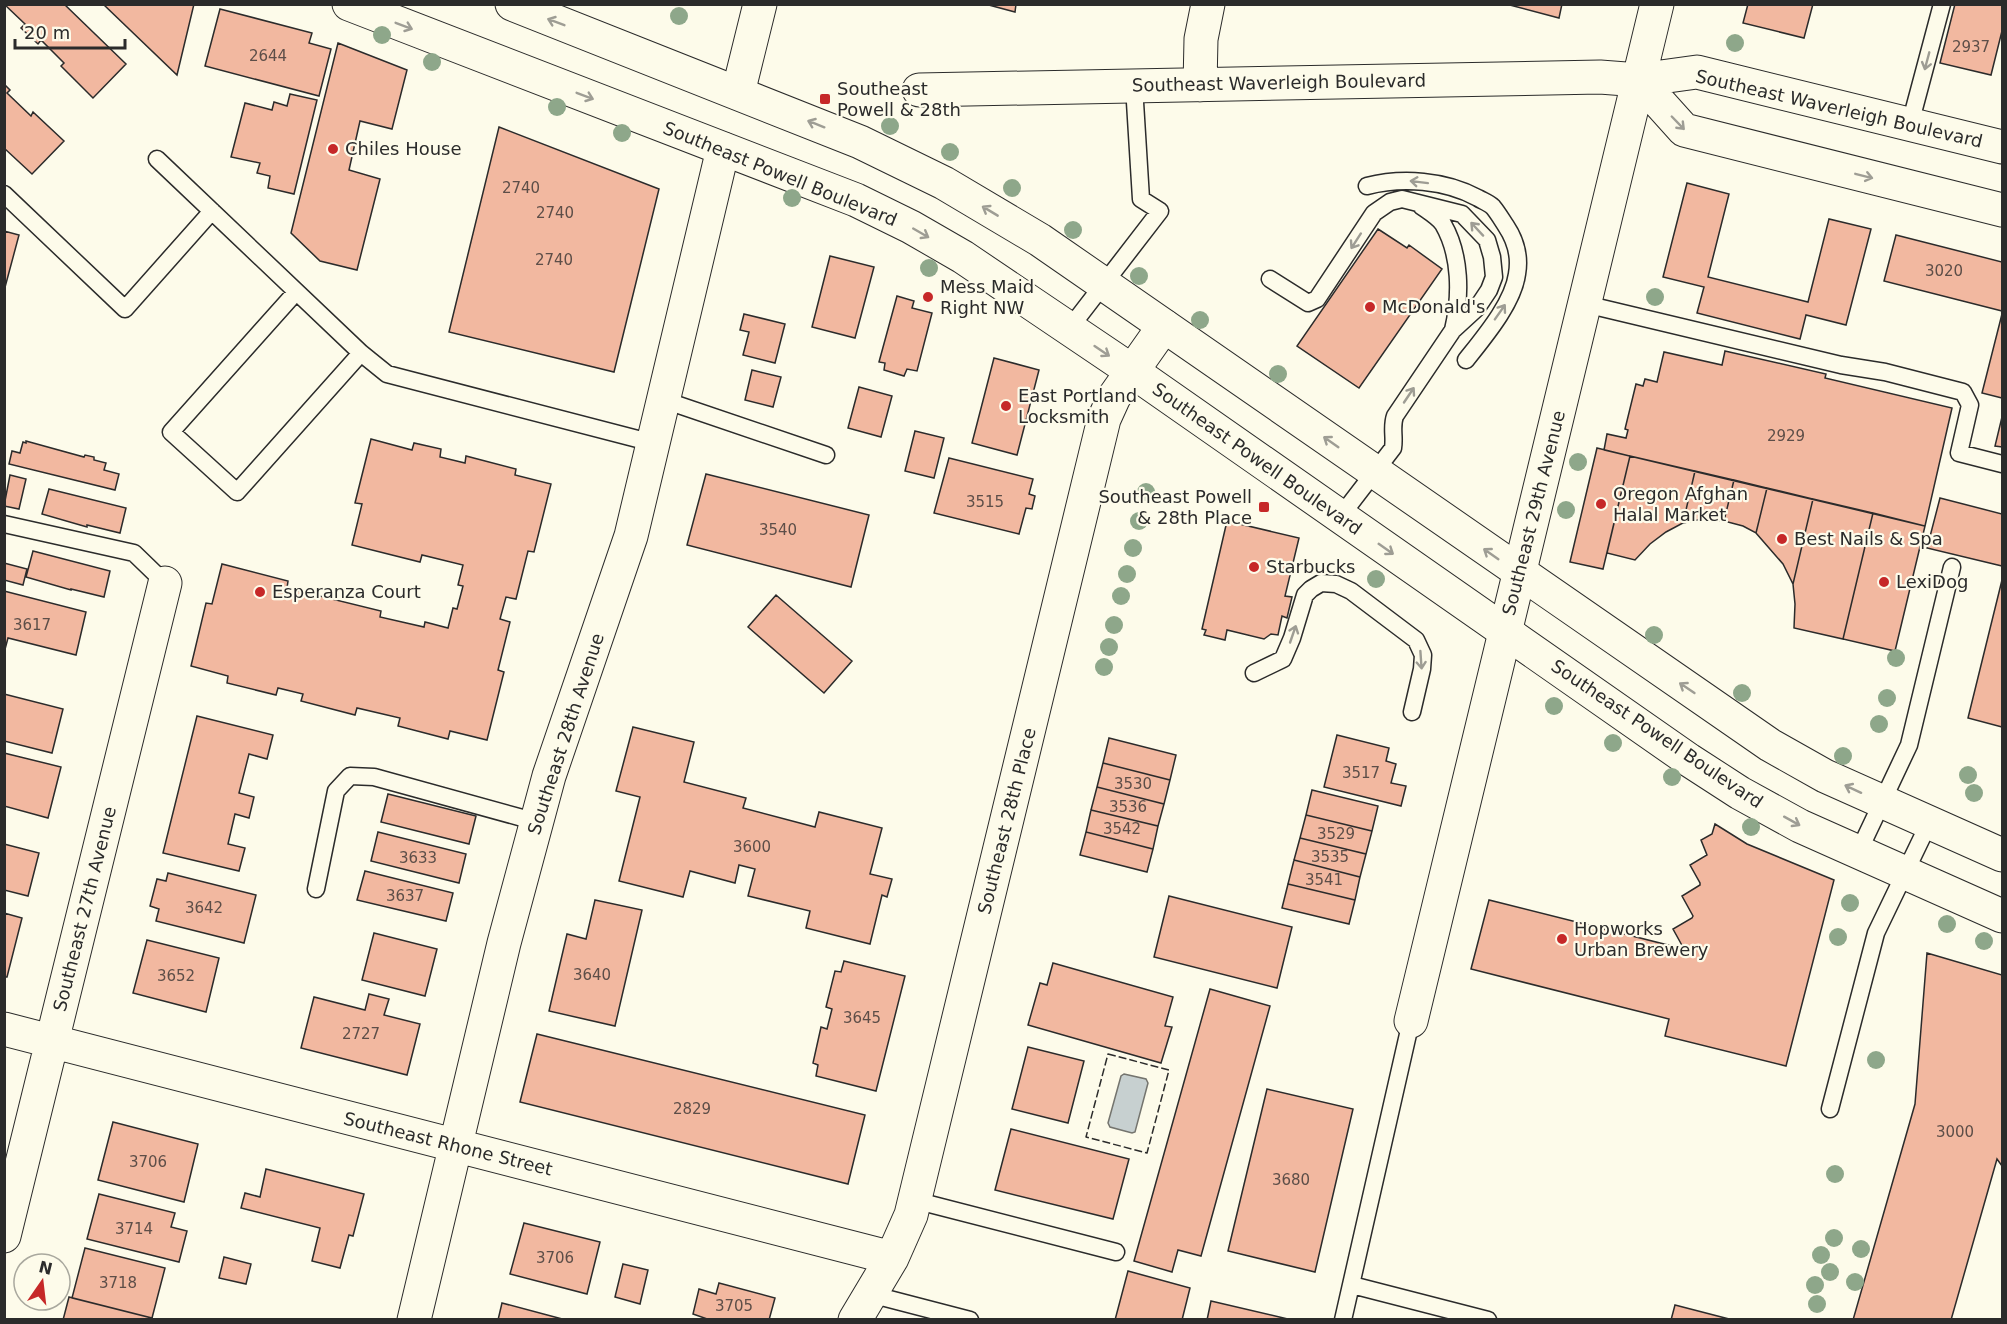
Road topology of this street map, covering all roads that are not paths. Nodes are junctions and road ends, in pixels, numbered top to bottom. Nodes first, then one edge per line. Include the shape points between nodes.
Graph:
1 (349, 4) edge
2 (512, 4) edge
3 (760, 4) edge
4 (1208, 4) edge
5 (1657, 4) edge
6 (1942, 4) edge
7 (1639, 80) junction
8 (1200, 85) junction
9 (1134, 86) junction
10 (919, 90) dead end
11 (738, 93) junction
12 (1910, 124) junction
13 (2002, 147) edge
14 (723, 149) junction
15 (157, 159) dead end
16 (1367, 186) dead end
17 (4, 194) edge
18 (1416, 202) junction
19 (2002, 210) edge
20 (212, 211) junction
21 (1270, 279) dead end
22 (1105, 285) junction
23 (296, 292) junction
24 (1585, 304) junction
25 (1164, 326) junction
26 (1069, 328) junction
27 (1453, 330) junction
28 (361, 353) junction
29 (1466, 360) dead end
30 (1132, 371) junction
31 (663, 400) junction
32 (653, 443) junction
33 (826, 455) dead end
34 (2002, 464) edge
35 (1375, 473) junction
36 (1340, 517) junction
37 (4, 524) edge
38 (1952, 567) dead end
39 (1519, 573) junction
40 (165, 583) joint
41 (1505, 632) junction
42 (1254, 673) dead end
43 (1412, 712) dead end
44 (1882, 803) junction
45 (537, 822) junction
46 (1929, 823) junction
47 (1858, 853) junction
48 (2002, 855) edge
49 (1905, 873) junction
50 (316, 889) dead end
51 (2002, 916) edge
52 (1411, 1021) joint
53 (4, 1029) edge
54 (52, 1041) junction
55 (1830, 1109) dead end
56 (455, 1146) junction
57 (914, 1200) junction
58 (4, 1236) edge
59 (1116, 1252) dead end
60 (892, 1258) junction
61 (1352, 1285) junction
62 (862, 1307) edge
63 (414, 1320) edge
64 (970, 1320) edge
65 (1343, 1320) edge
66 (1488, 1320) edge

1 -> 14 street, Southeast Powell Boulevard
11 -> 2 street
3 - 11 street
4 - 8 street via 1201,39
5 - 7 street, Southeast 29th Avenue
6 -> 12 lane
7 - 8 street, Southeast Waverleigh Boulevard via 1600,77
7 - 12 street, Southeast Waverleigh Boulevard via 1697,72
7 -> 19 street via 1684,130
7 - 24 street, Southeast 29th Avenue
8 - 9 street, Southeast Waverleigh Boulevard
9 - 10 street, Southeast Waverleigh Boulevard
9 - 22 lane via 1141,199 1160,211
22 -> 11 street via 1040,240 944,183 860,142
12 - 13 street, Southeast Waverleigh Boulevard
14 -> 26 street, Southeast Powell Boulevard via 856,200 911,227
14 - 31 street, Southeast 28th Avenue
15 - 20 lane
29 -> 16 lane via 1513,290 1518,250 1508,230 1493,206 1446,186 1415,181
17 - 20 lane via 125,309
18 -> 21 lane via 1390,202 1374,213 1317,299 1308,303
18 - 27 lane via 1442,223 1456,260 1459,295
27 -> 18 lane via 1477,308 1489,290 1494,277 1492,257 1487,240 1462,214
20 - 23 lane
22 - 25 street
22 - 26 lane
23 - 28 lane
23 - 28 lane via 171,432 237,492
24 - 34 lane via 1963,392 1970,405 1959,453
24 - 39 street, Southeast 29th Avenue
25 - 30 street, Southeast 28th Place
35 -> 25 street
26 -> 30 street, Southeast Powell Boulevard
35 -> 27 lane via 1395,440 1395,416
28 - 32 lane via 387,374
30 - 36 street, Southeast Powell Boulevard
30 - 57 street, Southeast 28th Place via 1104,419
31 - 32 street, Southeast 28th Avenue
31 - 33 lane
32 - 45 street, Southeast 28th Avenue via 631,536
35 - 36 lane
39 -> 35 street
36 -> 41 street, Southeast Powell Boulevard
37 - 40 lane via 134,553
38 - 44 lane via 1909,745
39 - 41 street, Southeast 29th Avenue
44 -> 39 street via 1770,745
40 - 54 street, Southeast 27th Avenue
41 -> 47 street, Southeast Powell Boulevard via 1740,793
41 - 52 street, Southeast 29th Avenue
42 -> 43 lane via 1282,658 1305,595 1321,583 1336,584 1416,640 1423,655
44 - 46 street
44 - 47 lane
45 - 50 lane via 374,777 350,776 336,790
45 - 56 street, Southeast 28th Avenue
46 - 48 street
46 - 49 lane
47 - 49 street, Southeast Powell Boulevard
49 - 51 street, Southeast Powell Boulevard
49 - 55 lane via 1876,933
52 - 61 lane
53 - 54 street, Southeast Rhone Street
54 - 56 street, Southeast Rhone Street
54 - 58 street, Southeast 27th Avenue
56 - 60 street, Southeast Rhone Street
56 - 63 street, Southeast 28th Avenue
57 - 59 lane
57 - 60 street, Southeast 28th Place
60 - 62 street, Southeast 28th Place
61 - 65 lane
61 - 66 lane
62 - 64 lane

